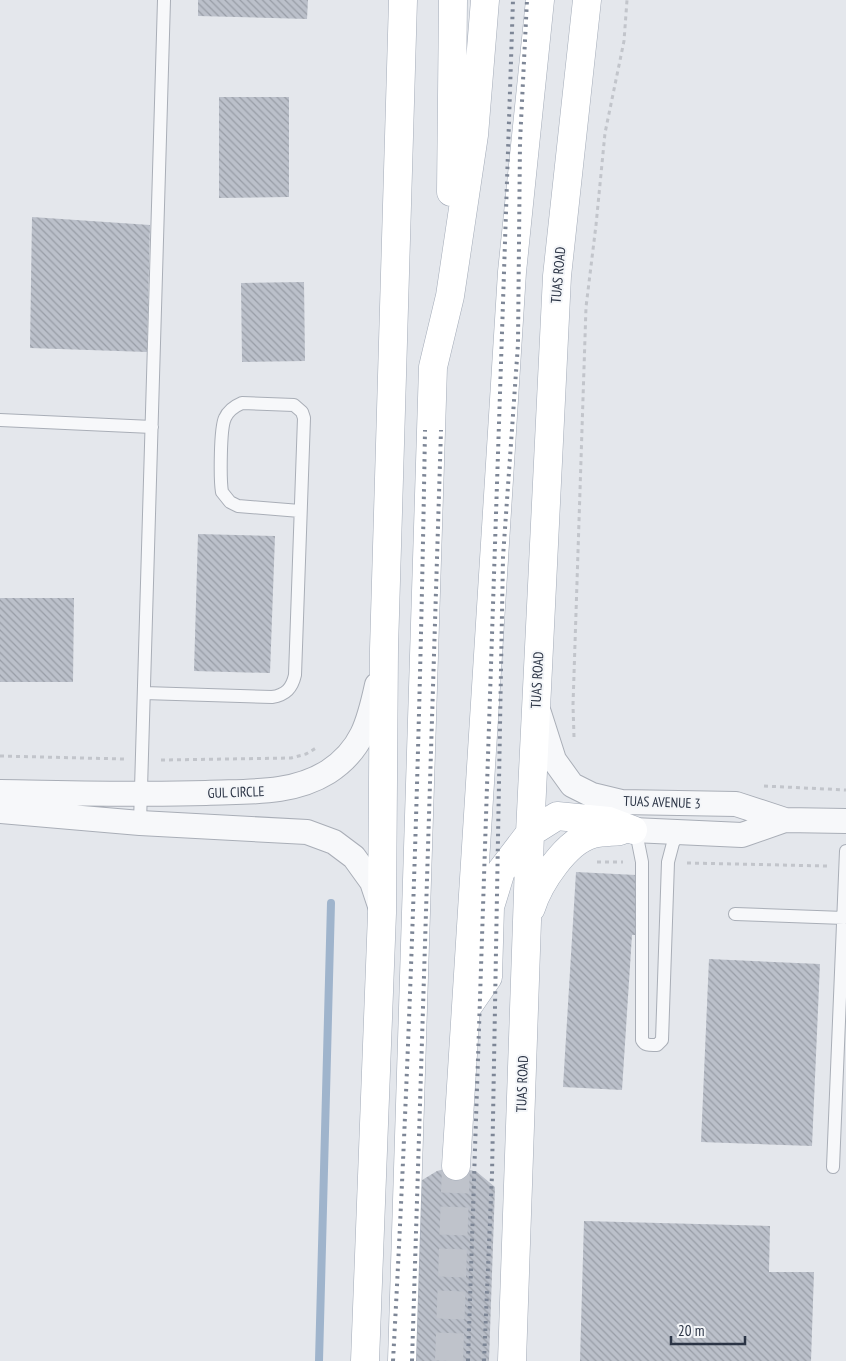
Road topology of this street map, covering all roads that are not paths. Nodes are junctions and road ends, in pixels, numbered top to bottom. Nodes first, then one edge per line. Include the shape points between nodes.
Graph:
1 (164, 0) edge
2 (403, 0) edge
3 (422, 0) edge
4 (453, 0) edge
5 (485, 0) edge
6 (540, 0) edge
7 (587, 0) edge
8 (398, 192) junction
9 (450, 296) junction
10 (0, 420) edge
11 (152, 427) junction
12 (300, 511) junction
13 (384, 649) junction
14 (144, 693) junction
15 (536, 702) junction
16 (0, 792) edge
17 (142, 795) junction
18 (0, 811) edge
19 (785, 820) junction
20 (846, 822) edge
21 (140, 823) junction
22 (633, 830) junction
23 (680, 832) junction
24 (530, 833) junction
25 (846, 851) edge
26 (845, 866) edge
27 (382, 913) junction
28 (735, 914) dead end
29 (844, 918) junction
30 (526, 924) junction
31 (465, 1010) junction
32 (842, 1043) edge
33 (456, 1166) tunnel mouth
34 (833, 1167) dead end
35 (365, 1361) edge
36 (402, 1361) edge
37 (512, 1361) edge

1 - 11 lane
2 - 8 main road
3 - 8 main road via 414,106
4 - 9 main road
5 - 9 main road via 474,135
6 - 31 main road via 512,272
7 - 15 main road, TUAS ROAD via 557,276
8 - 13 main road
9 - 36 main road via 433,367
10 - 11 lane
11 - 14 lane
12 - 12 lane via 302,412 289,404 237,405 228,413 222,426 222,492 238,506
12 - 14 lane via 295,675 289,689 272,698
13 - 17 street, GUL CIRCLE via 370,716 361,738 353,750 328,772 295,786 274,790
13 - 27 main road
14 - 17 lane
15 - 19 street, TUAS AVENUE 3 via 554,760 572,785 592,795 621,802 736,804
15 - 24 main road, TUAS ROAD
16 - 17 street, GUL CIRCLE
17 - 21 lane
18 - 21 street
19 - 20 street, TUAS AVENUE 3
19 - 23 street, TUAS AVENUE 3 via 742,835
21 - 27 street via 307,832 319,836 341,846 365,870
22 - 23 street, TUAS AVENUE 3
22 - 23 lane via 642,862 642,1040 648,1045 657,1045 662,1040 668,862
22 - 24 main road via 609,821 557,816
22 - 30 main road via 591,834 566,849 536,895
24 - 30 main road, TUAS ROAD
24 - 31 main road via 501,871 490,908 488,977
25 - 26 lane
26 - 29 lane
27 - 35 main road
28 - 29 lane
29 - 32 lane
30 - 37 main road, TUAS ROAD
31 - 33 main road
32 - 34 lane

